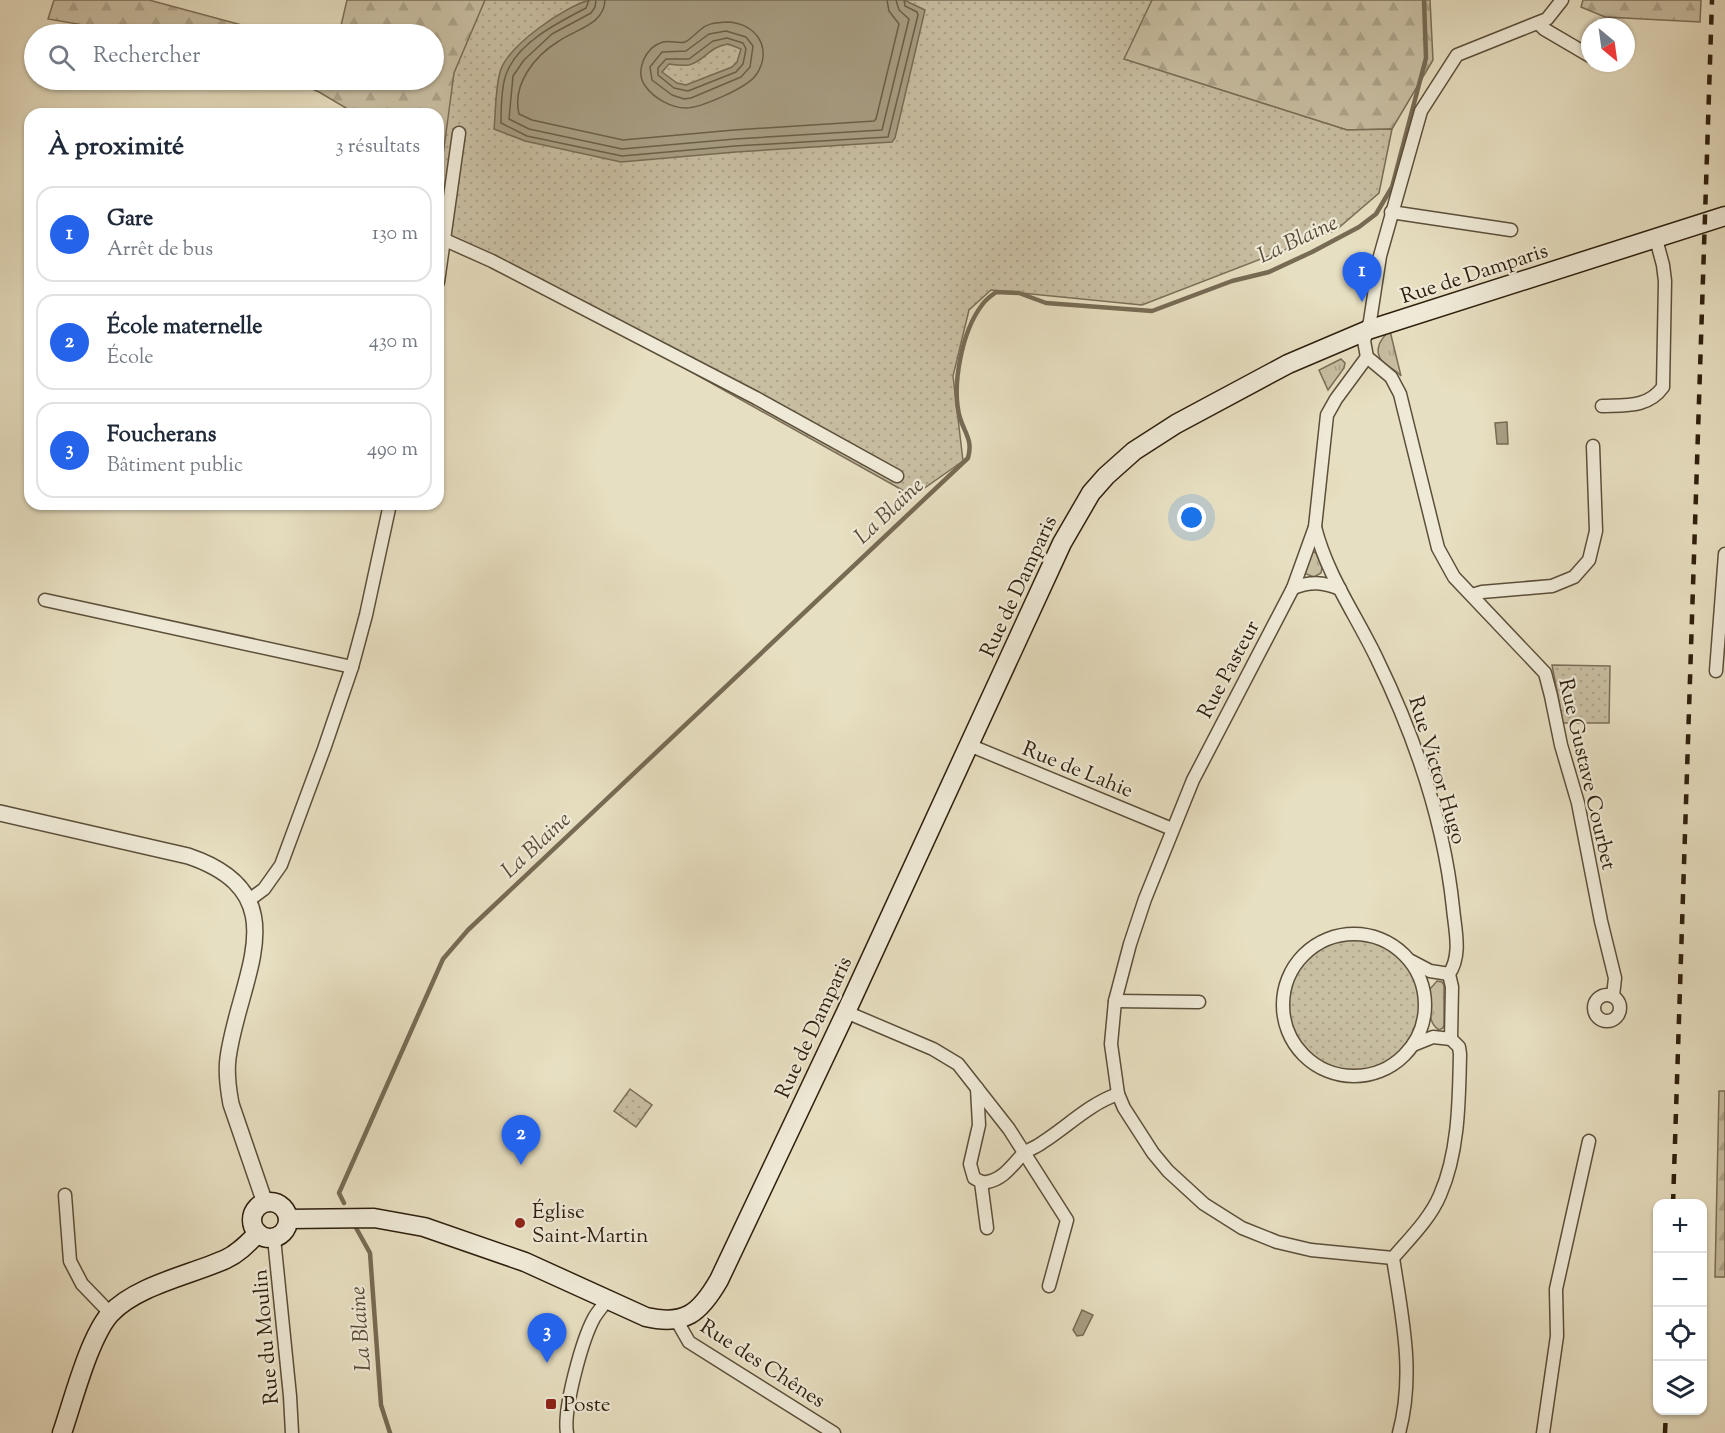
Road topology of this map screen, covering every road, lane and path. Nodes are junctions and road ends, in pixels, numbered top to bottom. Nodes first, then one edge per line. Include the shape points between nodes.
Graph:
1 (1563, 0) edge
2 (1538, 23) junction
3 (1581, 51) edge
4 (459, 133) dead end
5 (1391, 212) junction
6 (1725, 216) edge
7 (1511, 230) dead end
8 (1656, 239) junction
9 (445, 240) junction
10 (444, 246) edge
11 (1368, 330) junction
12 (1367, 357) junction
13 (1602, 406) dead end
14 (1593, 446) dead end
15 (897, 476) dead end
16 (389, 510) edge
17 (1315, 527) junction
18 (1725, 557) edge
19 (1293, 588) junction
20 (1340, 589) junction
21 (1472, 595) junction
22 (45, 600) dead end
23 (352, 667) junction
24 (1716, 670) dead end
25 (969, 745) junction
26 (0, 813) edge
27 (1172, 829) junction
28 (249, 900) junction
29 (1411, 961) junction
30 (1449, 974) junction
31 (1613, 996) dead end
32 (1115, 1001) junction
33 (1199, 1002) dead end
34 (846, 1012) junction
35 (1451, 1039) junction
36 (1413, 1046) junction
37 (977, 1088) junction
38 (1118, 1094) junction
39 (1589, 1141) dead end
40 (1025, 1153) junction
41 (981, 1182) junction
42 (65, 1195) dead end
43 (265, 1203) junction
44 (288, 1219) junction
45 (987, 1228) dead end
46 (266, 1236) junction
47 (1393, 1258) junction
48 (1049, 1286) dead end
49 (608, 1298) junction
50 (111, 1314) junction
51 (677, 1321) junction
52 (62, 1433) edge
53 (292, 1433) edge
54 (567, 1433) edge
55 (834, 1433) edge
56 (1399, 1433) edge
57 (1543, 1433) edge

1 - 2 street via 1547,19
2 - 3 street
2 - 5 street via 1457,55 1420,111
4 - 9 street
5 - 7 street
5 - 11 street
6 - 8 main road, Rue de Damparis
8 - 11 main road, Rue de Damparis
8 - 13 street via 1665,281 1663,387 1639,405
9 - 10 street
9 - 15 street via 503,266 756,398
11 - 12 street via 1364,341
11 - 25 main road, Rue de Damparis via 1288,364 1185,419 1134,451 1106,476 1079,511 1062,543
12 - 17 street, Rue Pasteur via 1327,416
12 - 21 street, Rue Gustave Courbet via 1397,385 1438,548 1454,577
14 - 21 street via 1596,531 1589,560 1574,577 1552,586
16 - 23 street
17 - 19 street, Rue Pasteur
17 - 20 street, Rue Victor Hugo
18 - 24 street
19 - 20 street via 1316,582
19 - 27 street, Rue Pasteur via 1216,732
20 - 30 street, Rue Victor Hugo via 1397,702 1430,795 1451,889 1457,945 1456,964
21 - 31 street, Rue Gustave Courbet via 1545,673 1578,803 1615,978
22 - 23 street
23 - 28 street via 281,865 264,889
25 - 27 street, Rue de Lahie
25 - 34 main road, Rue de Damparis
26 - 28 street via 209,863 234,880
27 - 32 street, Rue Pasteur via 1130,944
28 - 43 street via 255,938 227,1073 231,1104
29 - 30 street via 1430,971
29 - 36 street via 1421,978 1426,1007
29 - 36 street via 1391,943 1374,936 1347,934 1330,938 1315,945 1296,964 1285,987 1283,1005 1286,1025 1295,1044 1309,1060 1327,1071 1358,1076 1376,1072 1393,1065
30 - 35 street, Rue Victor Hugo
32 - 33 street
32 - 38 street, Rue Pasteur via 1111,1044
34 - 37 street via 946,1056 958,1064
34 - 51 main road, Rue de Damparis via 719,1280 695,1311
35 - 36 street via 1433,1037
35 - 47 street, Rue Victor Hugo via 1461,1054 1449,1169 1425,1220
37 - 40 street
37 - 41 street via 979,1125 970,1164 974,1178
38 - 40 street via 1086,1110
38 - 47 street, Rue Pasteur via 1168,1171 1222,1217 1277,1242 1311,1250
39 - 57 street via 1556,1290 1557,1336
40 - 41 street via 1002,1175
40 - 48 street via 1067,1220
41 - 45 street
42 - 50 street via 70,1261 82,1284
43 - 44 main road via 282,1207
43 - 46 main road via 253,1217 254,1226
44 - 46 main road via 283,1233
44 - 49 main road via 374,1218 424,1227 525,1262
46 - 50 main road via 226,1259 142,1293
46 - 53 street, Rue du Moulin
47 - 56 street via 1406,1343 1406,1398
49 - 51 main road via 646,1317
49 - 54 street via 586,1336 566,1415
50 - 52 main road via 99,1330
51 - 55 street, Rue des Chênes via 689,1342

